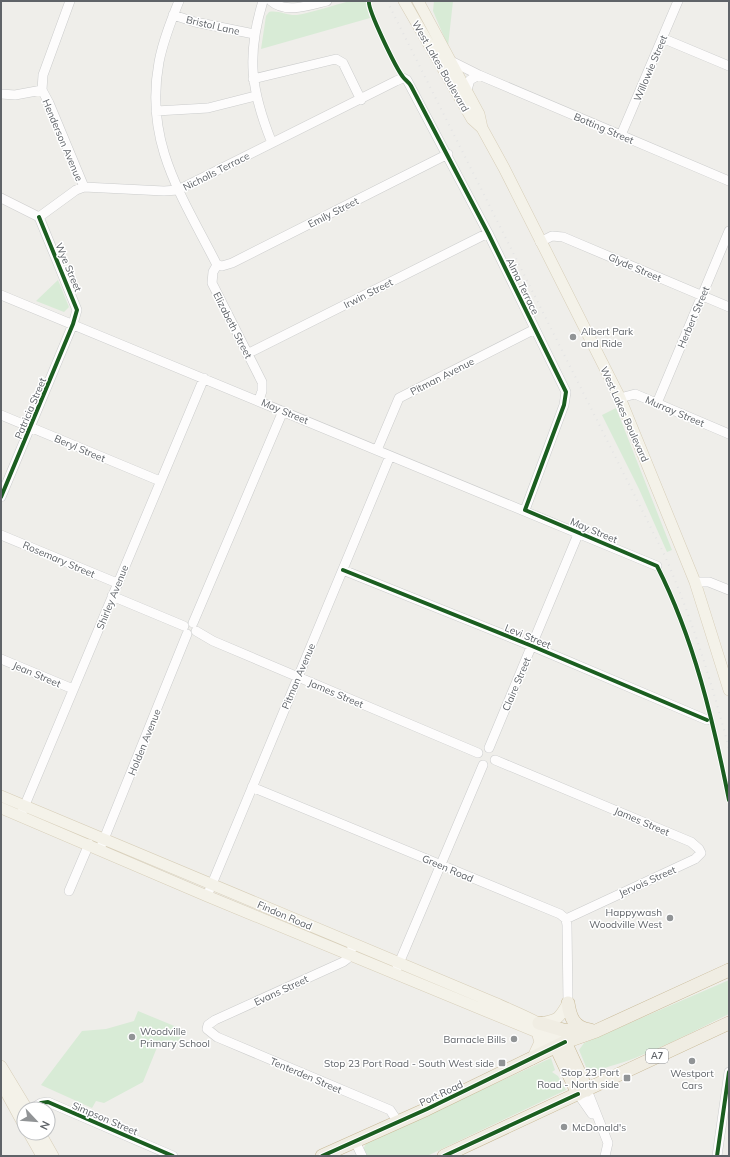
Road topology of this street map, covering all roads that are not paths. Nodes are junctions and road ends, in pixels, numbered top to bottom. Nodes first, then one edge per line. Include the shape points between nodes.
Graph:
1 (70, 1) edge
2 (179, 1) edge
3 (263, 1) edge
4 (271, 1) edge
5 (285, 1) edge
6 (300, 1) edge
7 (326, 1) edge
8 (404, 1) edge
9 (678, 1) edge
10 (419, 2) edge
11 (173, 15) junction
12 (254, 34) junction
13 (662, 38) junction
14 (449, 60) junction
15 (729, 66) edge
16 (479, 75) junction
17 (403, 78) joint
18 (253, 79) junction
19 (42, 90) junction
20 (466, 93) junction
21 (1, 94) edge
22 (255, 96) junction
23 (361, 100) junction
24 (156, 111) junction
25 (482, 128) junction
26 (621, 135) junction
27 (272, 143) junction
28 (448, 154) junction
29 (729, 181) edge
30 (84, 187) junction
31 (178, 190) junction
32 (1, 198) edge
33 (39, 217) junction
34 (729, 231) edge
35 (488, 233) junction
36 (540, 242) junction
37 (217, 265) junction
38 (1, 295) edge
39 (702, 296) junction
40 (729, 307) edge
41 (73, 324) junction
42 (535, 329) junction
43 (247, 354) junction
44 (204, 378) junction
45 (620, 398) junction
46 (259, 400) junction
47 (657, 403) junction
48 (283, 411) junction
49 (1, 415) edge
50 (30, 427) junction
51 (729, 434) edge
52 (377, 450) junction
53 (390, 456) junction
54 (160, 481) junction
55 (1, 497) edge
56 (525, 510) junction
57 (579, 532) junction
58 (1, 535) edge
59 (657, 566) dead end
60 (343, 570) junction
61 (695, 582) junction
62 (117, 583) junction
63 (729, 590) edge
64 (112, 596) junction
65 (190, 629) junction
66 (532, 646) junction
67 (1, 659) edge
68 (298, 676) junction
69 (73, 689) junction
70 (729, 690) edge
71 (707, 720) dead end
72 (489, 748) junction
73 (478, 753) junction
74 (495, 760) junction
75 (483, 765) junction
76 (252, 787) junction
77 (1, 796) edge
78 (25, 805) junction
79 (1, 808) edge
80 (20, 816) junction
81 (104, 838) junction
82 (89, 844) junction
83 (100, 849) junction
84 (699, 849) joint
85 (440, 865) junction
86 (212, 884) junction
87 (69, 891) dead end
88 (206, 896) junction
89 (566, 919) junction
90 (354, 944) junction
91 (348, 955) junction
92 (729, 961) edge
93 (399, 963) junction
94 (729, 970) edge
95 (395, 974) junction
96 (668, 998) junction
97 (568, 1003) junction
98 (728, 1024) edge
99 (538, 1027) junction
100 (596, 1032) junction
101 (210, 1033) joint
102 (560, 1045) junction
103 (532, 1059) junction
104 (1, 1066) edge
105 (729, 1072) edge
106 (1, 1083) edge
107 (582, 1092) junction
108 (17, 1101) edge
109 (16, 1105) edge
110 (56, 1105) edge
111 (398, 1122) junction
112 (34, 1141) edge
113 (45, 1141) edge
114 (355, 1141) junction
115 (42, 1156) edge
116 (53, 1156) edge
117 (173, 1156) edge
118 (322, 1156) edge
119 (362, 1156) edge
120 (444, 1156) edge
121 (605, 1156) edge
122 (717, 1156) edge

1 - 19 street, Henderson Avenue via 43,75
2 - 11 street
3 - 12 street
4 - 7 street via 295,8
5 - 6 street
8 - 25 main road, West Lakes Boulevard via 472,119
9 - 13 street, Willowie Street
10 - 14 main road, West Lakes Boulevard
11 - 12 street, Bristol Lane via 193,22
11 - 24 street via 159,62
12 - 18 street
13 - 15 street
13 - 26 street, Willowie Street
14 - 16 street, Botting Street
14 - 20 main road, West Lakes Boulevard
16 - 20 street via 470,80
16 - 26 street, Botting Street
17 - 23 street, Nicholls Terrace
17 - 28 street, Alma Terrace via 411,86
18 - 22 street
18 - 23 street via 336,59 343,63
19 - 21 street via 15,95
19 - 30 street, Henderson Avenue
20 - 25 main road, West Lakes Boulevard via 479,114
22 - 24 street via 208,108
22 - 27 street
23 - 27 street, Nicholls Terrace
24 - 31 street via 164,158
25 - 36 main road, West Lakes Boulevard
26 - 29 street, Botting Street
27 - 31 street, Nicholls Terrace
28 - 35 street, Alma Terrace
28 - 37 street, Emily Street via 232,263
30 - 31 street, Nicholls Terrace via 164,192
30 - 33 street
31 - 37 street
32 - 33 street
33 - 41 street, Wye Street via 75,302 77,310
34 - 39 street, Herbert Street
35 - 42 street, Alma Terrace
35 - 43 street, Irwin Street
36 - 39 street, Glyde Street via 552,236 563,237
36 - 45 main road, West Lakes Boulevard
37 - 43 street, Elizabeth Street via 212,283
38 - 41 street, May Street
39 - 40 street, Glyde Street
39 - 47 street, Herbert Street
41 - 44 street, May Street
41 - 50 street, Patricia Street
42 - 52 street, Pitman Avenue via 399,398
42 - 56 street, Alma Terrace via 566,392 564,405
43 - 46 street, Elizabeth Street via 262,382
44 - 46 street, May Street
44 - 54 street, Shirley Avenue
45 - 47 street, Murray Street via 635,394
45 - 61 main road, West Lakes Boulevard
46 - 48 street, May Street
47 - 51 street, Murray Street
48 - 52 street, May Street
48 - 65 street, Holden Avenue
49 - 50 street, Beryl Street
50 - 54 street, Beryl Street
50 - 55 street, Patricia Street
52 - 53 street, May Street
53 - 56 street, May Street
53 - 60 street, Pitman Avenue
54 - 62 street, Shirley Avenue
56 - 57 street, May Street
57 - 59 street, May Street
57 - 66 street, Claire Street
58 - 62 street, Rosemary Street
60 - 66 street, Levi Street
60 - 68 street, Pitman Avenue
61 - 63 street via 709,582
61 - 70 main road, West Lakes Boulevard
62 - 64 street, Shirley Avenue
64 - 65 street, James Street
64 - 69 street, Shirley Avenue
65 - 68 street, James Street
65 - 81 street, Holden Avenue
66 - 71 street, Levi Street
66 - 72 street, Claire Street
67 - 69 street, Jean Street
68 - 73 street, James Street
68 - 76 street, Pitman Avenue
69 - 78 street, Shirley Avenue
72 - 73 street via 481,748
72 - 74 street via 494,751
73 - 75 street via 477,758
74 - 75 street
74 - 84 street, James Street via 691,842
75 - 85 street
76 - 85 street, Green Road
76 - 86 street, Pitman Avenue
77 - 78 main road, Findon Road
78 - 80 street, Shirley Avenue
78 - 81 main road, Findon Road
79 - 80 main road, Findon Road
80 - 82 main road, Findon Road
81 - 83 street, Holden Avenue
81 - 86 main road, Findon Road
82 - 83 main road, Findon Road
82 - 87 street
83 - 88 main road, Findon Road
84 - 89 street, Jervois Street via 700,854 695,859
85 - 89 street, Green Road via 560,914
85 - 93 street
86 - 88 street, Pitman Avenue
86 - 90 main road, Findon Road
88 - 91 main road, Findon Road
89 - 97 street
90 - 91 street, Evans Street
90 - 93 main road, Findon Road
91 - 95 main road, Findon Road
91 - 101 street, Evans Street via 343,962 215,1020 208,1025
92 - 96 highway via 670,989
93 - 95 street
93 - 99 main road, Findon Road
94 - 96 highway, Port Road
95 - 99 main road, Findon Road
96 - 100 highway, Port Road
97 - 99 main road via 560,1017
97 - 100 highway via 570,1017 577,1025
98 - 107 highway, A7
99 - 100 highway
99 - 102 main road, Findon Road via 554,1032
99 - 103 main road via 540,1042
100 - 102 highway, Port Road
101 - 111 street, Tenterden Street via 390,1110
102 - 103 highway, Port Road
102 - 107 highway
103 - 111 highway, Port Road
104 - 108 main road
105 - 122 street
106 - 109 main road
107 - 120 highway, A7
107 - 121 street via 608,1143
110 - 117 street, Simpson Street
111 - 114 highway, Port Road
112 - 115 main road
113 - 116 main road
114 - 118 highway, Port Road
114 - 119 street

